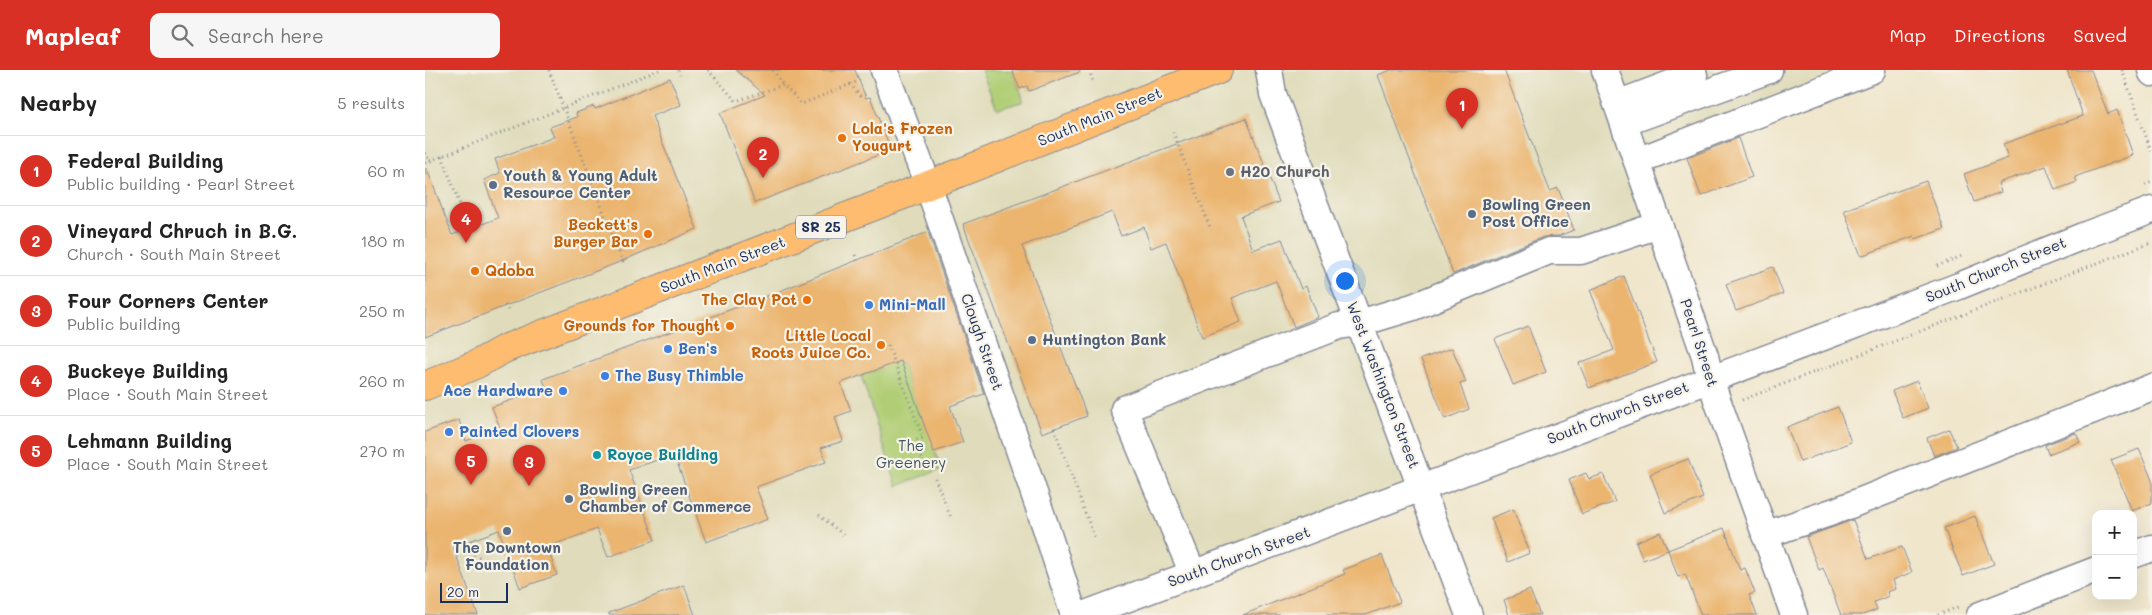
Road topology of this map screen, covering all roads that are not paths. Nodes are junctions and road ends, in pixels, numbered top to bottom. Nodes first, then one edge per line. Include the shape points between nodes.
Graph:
1 (1218, 70) edge
2 (1269, 70) edge
3 (1742, 70) edge
4 (1769, 70) edge
5 (1872, 70) edge
6 (1681, 72) edge
7 (874, 74) edge
8 (1616, 101) edge
9 (1637, 161) junction
10 (928, 185) junction
11 (2152, 210) edge
12 (1659, 225) junction
13 (1371, 320) junction
14 (1710, 379) junction
15 (425, 386) edge
16 (2152, 387) edge
17 (1422, 488) junction
18 (1765, 535) junction
19 (2152, 548) edge
20 (2137, 554) edge
21 (2092, 572) edge
22 (1193, 574) junction
23 (1074, 615) edge
24 (1083, 615) edge
25 (1469, 615) edge
26 (1794, 615) edge
27 (1980, 615) edge

1 - 10 main road, South Main Street / SR 25
2 - 13 street, West Washington Street via 1273,94
3 - 8 street
4 - 8 street
5 - 9 street
6 - 8 street
7 - 10 street, Clough Street
8 - 9 street, Pearl Street
9 - 12 street, Pearl Street
10 - 15 main road, South Main Street / SR 25 via 504,349
10 - 23 street, Clough Street
11 - 14 street, South Church Street
12 - 13 street via 1581,251 1549,251 1413,307
12 - 14 street, Pearl Street
13 - 17 street, West Washington Street
13 - 22 street via 1339,326 1124,409
14 - 17 street, South Church Street
14 - 18 street, Pearl Street
16 - 18 street via 1861,501
17 - 22 street, South Church Street
17 - 25 street, West Washington Street
18 - 26 street, Pearl Street
19 - 20 street
21 - 27 street
22 - 24 street, South Church Street

